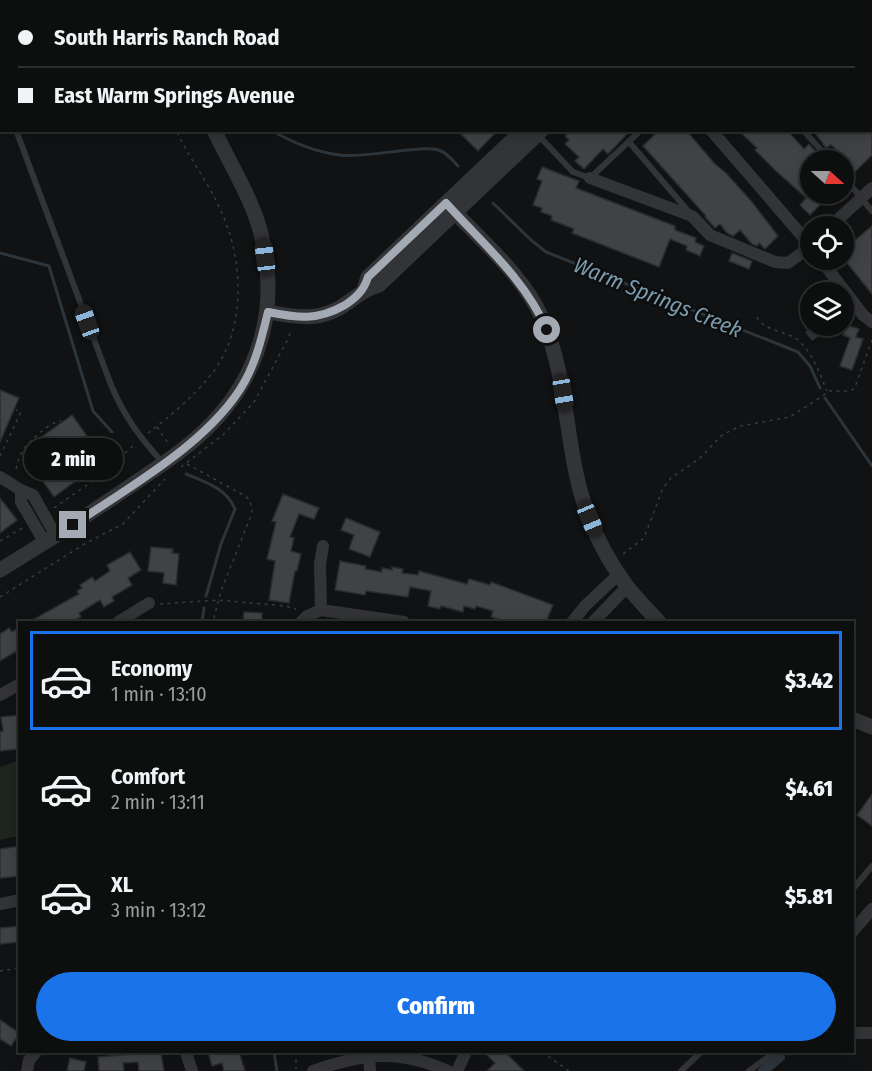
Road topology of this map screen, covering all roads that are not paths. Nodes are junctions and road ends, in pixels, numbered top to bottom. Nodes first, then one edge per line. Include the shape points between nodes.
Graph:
1 (17, 132) edge
2 (215, 132) edge
3 (639, 132) edge
4 (713, 132) edge
5 (805, 132) edge
6 (530, 133) edge
7 (628, 142) junction
8 (821, 150) edge
9 (590, 178) junction
10 (854, 188) edge
11 (872, 188) edge
12 (862, 197) junction
13 (451, 208) junction
14 (872, 211) edge
15 (692, 216) junction
16 (842, 216) edge
17 (800, 234) edge
18 (800, 254) edge
19 (829, 270) edge
20 (268, 312) junction
21 (872, 322) edge
22 (163, 463) junction
23 (0, 477) edge
24 (21, 490) junction
25 (51, 540) junction
26 (323, 546) dead end
27 (0, 570) edge
28 (619, 574) junction
29 (149, 603) road end
30 (321, 610) junction
31 (120, 621) edge
32 (302, 621) edge
33 (397, 621) edge
34 (573, 621) edge
35 (594, 621) edge
36 (658, 621) edge
37 (18, 685) edge
38 (0, 695) edge
39 (854, 720) edge
40 (872, 727) edge
41 (872, 866) edge
42 (854, 888) edge
43 (18, 900) edge
44 (0, 904) edge
45 (872, 909) edge
46 (854, 930) edge
47 (854, 1033) edge
48 (872, 1033) edge
49 (35, 1053) edge
50 (186, 1053) edge
51 (466, 1053) edge
52 (701, 1053) edge
53 (774, 1053) edge
54 (369, 1056) junction
55 (27, 1071) edge
56 (192, 1071) edge
57 (314, 1071) edge
58 (370, 1071) edge
59 (448, 1071) edge
60 (457, 1071) edge
61 (681, 1071) edge
62 (748, 1071) edge

1 - 22 lane via 123,414
2 - 20 street via 253,210 263,242
3 - 7 lane
4 - 17 street
5 - 8 lane
6 - 9 lane via 573,172
6 - 13 street
7 - 9 lane
7 - 15 lane
9 - 15 street
10 - 12 lane
11 - 12 street
12 - 14 lane
12 - 16 street
13 - 20 street via 379,285 364,290 330,314 308,318
13 - 28 street via 506,265 541,316 560,373 585,507
15 - 18 street via 710,235 775,262 788,263
19 - 21 street
20 - 22 street via 252,367 231,402 193,441
22 - 25 street
23 - 24 street
24 - 25 street via 21,501 33,522
24 - 25 street via 33,495
25 - 27 street
26 - 30 street
28 - 34 street
28 - 35 street
28 - 36 street
29 - 31 street
30 - 32 street
30 - 33 street
37 - 38 street
39 - 40 street
41 - 42 lane
43 - 44 street
45 - 46 street
47 - 48 street
49 - 55 street
50 - 56 street
51 - 60 street
52 - 61 lane
53 - 62 lane
54 - 57 street
54 - 58 street
54 - 59 street via 400,1056

